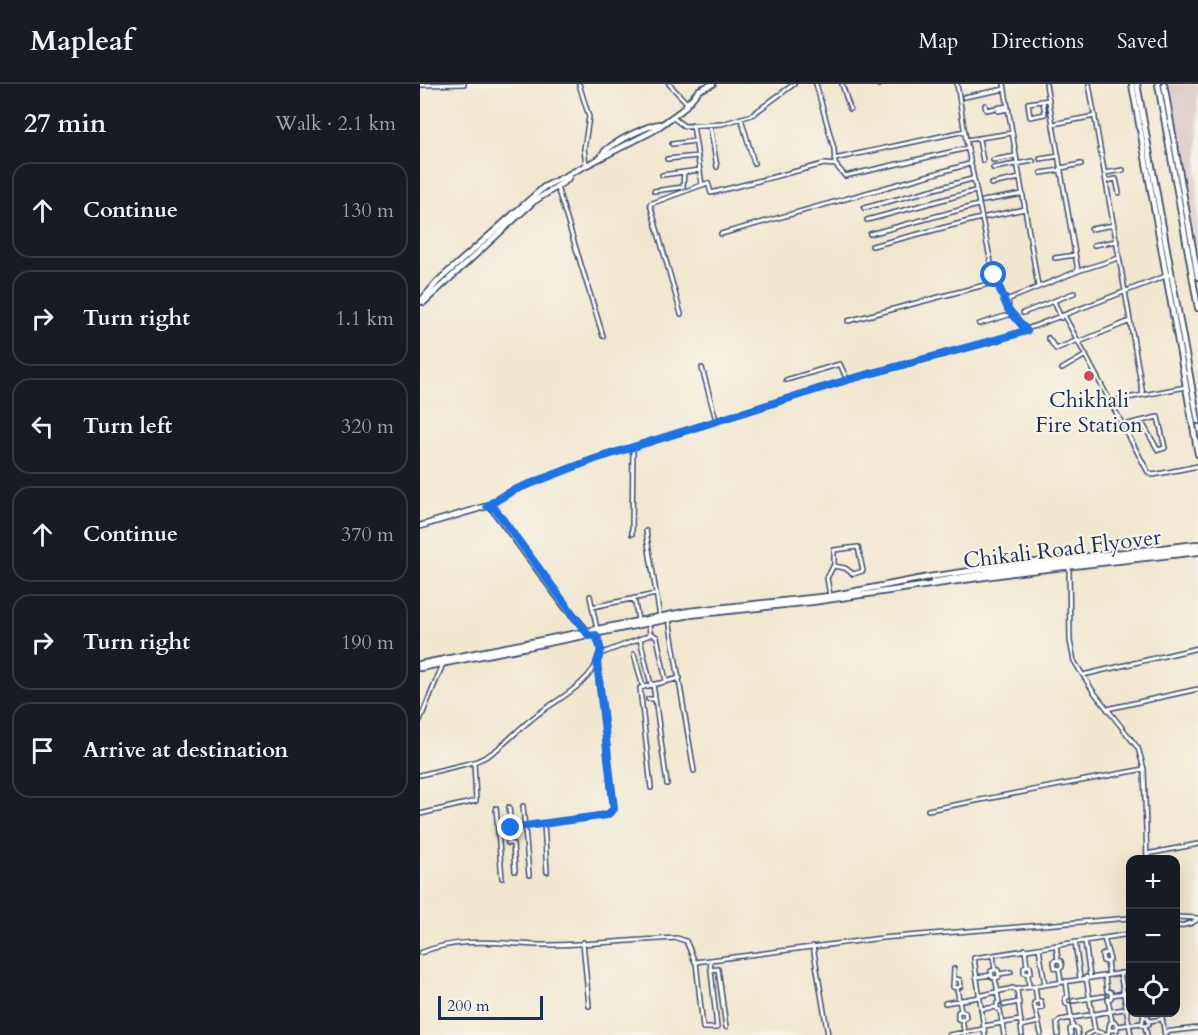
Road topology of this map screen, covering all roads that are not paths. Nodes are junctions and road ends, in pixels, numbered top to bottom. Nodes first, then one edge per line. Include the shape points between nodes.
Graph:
1 (464, 84) edge
2 (579, 84) edge
3 (669, 84) edge
4 (714, 84) edge
5 (794, 84) edge
6 (816, 84) edge
7 (842, 84) edge
8 (957, 84) edge
9 (1004, 84) edge
10 (1046, 84) edge
11 (1089, 84) edge
12 (1131, 84) edge
13 (1137, 84) edge
14 (1158, 84) edge
15 (1164, 84) edge
16 (420, 85) edge
17 (705, 86) edge
18 (1005, 89) junction
19 (964, 97) dead end
20 (1042, 100) junction
21 (1049, 100) junction
22 (687, 103) junction
23 (985, 105) dead end
24 (1008, 107) junction
25 (850, 110) dead end
26 (998, 111) dead end
27 (672, 117) junction
28 (1095, 117) junction
29 (741, 118) junction
30 (709, 124) junction
31 (1053, 124) junction
32 (693, 125) junction
33 (964, 131) junction
34 (1012, 133) junction
35 (979, 138) junction
36 (966, 140) junction
37 (695, 141) junction
38 (672, 144) dead end
39 (968, 148) junction
40 (698, 156) junction
41 (1016, 156) junction
42 (1059, 156) junction
43 (667, 159) dead end
44 (834, 159) junction
45 (1040, 159) dead end
46 (993, 160) dead end
47 (983, 161) dead end
48 (1033, 161) dead end
49 (754, 163) dead end
50 (586, 164) junction
51 (969, 164) junction
52 (1018, 164) junction
53 (1081, 164) dead end
54 (836, 165) junction
55 (717, 167) dead end
56 (993, 168) dead end
57 (1061, 169) junction
58 (700, 170) junction
59 (1123, 170) dead end
60 (684, 172) junction
61 (1041, 173) dead end
62 (1105, 173) junction
63 (570, 174) junction
64 (662, 176) dead end
65 (1020, 178) junction
66 (972, 179) junction
67 (1106, 181) junction
68 (991, 184) dead end
69 (702, 185) junction
70 (557, 186) junction
71 (654, 191) dead end
72 (975, 191) junction
73 (1119, 193) dead end
74 (1023, 194) junction
75 (983, 201) dead end
76 (978, 206) junction
77 (864, 208) dead end
78 (1025, 208) junction
79 (986, 217) dead end
80 (981, 218) junction
81 (867, 220) dead end
82 (1114, 225) junction
83 (1091, 229) dead end
84 (721, 234) dead end
85 (870, 234) dead end
86 (1117, 242) junction
87 (1094, 245) dead end
88 (872, 246) dead end
89 (1075, 255) junction
90 (1055, 258) dead end
91 (1120, 258) junction
92 (1078, 271) junction
93 (1171, 274) junction
94 (1165, 276) junction
95 (1198, 277) edge
96 (996, 282) junction
97 (1038, 286) junction
98 (1074, 293) dead end
99 (1126, 293) junction
100 (1054, 301) junction
101 (1007, 302) junction
102 (420, 304) edge
103 (1198, 308) edge
104 (1023, 313) dead end
105 (681, 314) dead end
106 (1012, 314) junction
107 (1063, 317) junction
108 (848, 321) dead end
109 (1130, 321) junction
110 (979, 324) dead end
111 (1027, 331) junction
112 (603, 336) dead end
113 (1048, 338) dead end
114 (1078, 341) junction
115 (1086, 354) junction
116 (702, 368) dead end
117 (1062, 369) dead end
118 (786, 380) dead end
119 (847, 380) junction
120 (1186, 387) junction
121 (1143, 395) junction
122 (1111, 401) junction
123 (716, 420) junction
124 (1141, 421) junction
125 (1198, 421) edge
126 (1124, 426) junction
127 (633, 447) junction
128 (1198, 454) edge
129 (1198, 466) edge
130 (487, 506) junction
131 (420, 526) edge
132 (646, 531) dead end
133 (632, 534) dead end
134 (1198, 548) edge
135 (833, 566) junction
136 (1069, 566) junction
137 (929, 580) junction
138 (656, 594) junction
139 (590, 596) dead end
140 (634, 598) junction
141 (831, 598) junction
142 (592, 607) junction
143 (660, 617) junction
144 (669, 619) junction
145 (638, 620) junction
146 (649, 624) junction
147 (596, 632) junction
148 (587, 633) junction
149 (651, 634) junction
150 (640, 639) junction
151 (1198, 648) edge
152 (600, 654) junction
153 (634, 654) dead end
154 (597, 662) junction
155 (443, 664) junction
156 (420, 666) edge
157 (1083, 675) junction
158 (681, 678) junction
159 (666, 681) junction
160 (652, 684) junction
161 (643, 687) junction
162 (1198, 689) edge
163 (648, 699) dead end
164 (655, 699) junction
165 (1107, 709) junction
166 (420, 720) edge
167 (474, 762) junction
168 (1144, 769) junction
169 (694, 771) dead end
170 (420, 774) edge
171 (667, 784) dead end
172 (651, 788) dead end
173 (523, 806) dead end
174 (508, 807) dead end
175 (496, 808) dead end
176 (928, 810) dead end
177 (420, 814) edge
178 (544, 822) junction
179 (525, 824) junction
180 (511, 828) junction
181 (1198, 844) edge
182 (1147, 855) joint
183 (515, 871) dead end
184 (547, 872) dead end
185 (529, 875) dead end
186 (502, 878) dead end
187 (1180, 917) edge
188 (1126, 918) edge
189 (1198, 919) edge
190 (1180, 926) edge
191 (1126, 935) edge
192 (1104, 938) junction
193 (1085, 941) junction
194 (583, 942) junction
195 (1075, 942) junction
196 (1056, 945) junction
197 (813, 946) junction
198 (1039, 947) junction
199 (1025, 949) junction
200 (420, 953) edge
201 (993, 955) junction
202 (717, 960) junction
203 (710, 961) junction
204 (696, 962) junction
205 (711, 969) junction
206 (718, 969) junction
207 (954, 969) dead end
208 (995, 970) junction
209 (1011, 972) dead end
210 (1126, 972) edge
211 (1120, 973) junction
212 (999, 974) junction
213 (992, 975) junction
214 (1107, 975) junction
215 (976, 977) junction
216 (1088, 977) junction
217 (995, 978) junction
218 (1080, 978) junction
219 (1066, 981) junction
220 (1061, 982) junction
221 (1045, 985) junction
222 (1035, 986) junction
223 (1029, 987) junction
224 (1016, 990) junction
225 (1107, 991) junction
226 (997, 992) junction
227 (1123, 993) junction
228 (1126, 993) edge
229 (1111, 995) junction
230 (1104, 996) junction
231 (979, 997) junction
232 (1068, 997) junction
233 (1089, 998) junction
234 (1108, 999) junction
235 (959, 1001) junction
236 (1073, 1001) junction
237 (999, 1002) junction
238 (1019, 1002) junction
239 (945, 1003) dead end
240 (1126, 1003) edge
241 (1004, 1005) junction
242 (1069, 1005) junction
243 (588, 1006) dead end
244 (997, 1007) junction
245 (981, 1009) junction
246 (1126, 1009) edge
247 (1000, 1010) junction
248 (1110, 1011) junction
249 (1092, 1014) junction
250 (1129, 1017) edge
251 (1144, 1017) edge
252 (1148, 1017) edge
253 (1071, 1018) junction
254 (1162, 1019) joint
255 (1021, 1020) junction
256 (1149, 1021) junction
257 (1039, 1022) junction
258 (1112, 1022) junction
259 (1002, 1023) junction
260 (1129, 1024) junction
261 (1144, 1024) junction
262 (1021, 1026) junction
263 (1117, 1026) junction
264 (726, 1027) dead end
265 (984, 1027) junction
266 (1073, 1028) junction
267 (1198, 1028) edge
268 (1110, 1030) junction
269 (1095, 1031) junction
270 (964, 1034) edge
271 (1164, 1034) edge
272 (828, 1035) edge
273 (949, 1035) edge
274 (985, 1035) edge
275 (1005, 1035) edge
276 (1022, 1035) edge
277 (1041, 1035) edge
278 (1058, 1035) edge
279 (1071, 1035) edge
280 (1078, 1035) edge
281 (1086, 1035) edge
282 (1108, 1035) edge
283 (1131, 1035) edge
284 (1147, 1035) edge

1 - 16 street
2 - 50 street via 589,117
3 - 22 street
4 - 17 main road
5 - 29 street via 756,113
6 - 44 street
7 - 25 street
8 - 33 street
9 - 18 street
10 - 21 street
11 - 28 street
12 - 94 main road
13 - 93 main road
14 - 103 main road
15 - 95 main road
17 - 22 main road
18 - 19 street
18 - 24 street
20 - 20 street via 1028,103 1030,117 1045,114
20 - 21 street
21 - 31 street
22 - 27 main road
23 - 24 street via 986,110
24 - 26 street
24 - 34 street
27 - 32 street via 684,126
27 - 50 main road via 653,131
28 - 31 street
28 - 62 street
29 - 30 street
29 - 49 street
30 - 32 street
30 - 55 street
31 - 42 street
32 - 37 street
33 - 36 street
33 - 44 street
34 - 35 street
34 - 41 street
35 - 36 street
35 - 47 street
36 - 39 street
37 - 38 street
37 - 40 street
39 - 51 street
39 - 54 street via 848,176 839,172
40 - 43 street
40 - 58 street
41 - 46 street
41 - 52 street
42 - 45 street
42 - 57 street
44 - 54 street
48 - 52 street
50 - 63 main road
51 - 66 street
51 - 84 street
52 - 56 street
52 - 65 street
53 - 57 street
54 - 69 street via 711,194 708,183
57 - 61 street
57 - 89 street
58 - 60 street
58 - 69 street
59 - 62 street
60 - 64 street
60 - 71 street via 683,187
62 - 67 street
63 - 70 main road
63 - 102 main road via 530,198 438,281
65 - 68 street
65 - 74 street
66 - 72 street
66 - 77 street
67 - 73 street via 1116,179
67 - 82 street
69 - 105 street via 650,203
70 - 102 main road via 533,202
70 - 112 street
72 - 76 street
72 - 81 street
74 - 75 street
74 - 78 street
76 - 80 street
76 - 85 street
78 - 79 street
78 - 97 street
80 - 88 street
80 - 96 street
82 - 83 street
82 - 86 street
86 - 87 street
86 - 91 street
89 - 90 street
89 - 92 street
91 - 92 street
91 - 99 street
92 - 97 street
93 - 94 street
93 - 125 main road
94 - 99 street
94 - 120 main road
96 - 101 street
96 - 108 street
97 - 101 street
98 - 100 street
99 - 107 street
99 - 109 street
100 - 104 street
100 - 107 street
101 - 106 street
106 - 110 street
106 - 111 street
107 - 111 street
107 - 114 street
109 - 114 street
109 - 121 street
111 - 119 street
113 - 114 street via 1056,350
114 - 115 street
115 - 117 street
115 - 122 street
116 - 123 street
118 - 119 street via 840,364
119 - 123 street
120 - 121 street
120 - 128 main road
121 - 122 street
122 - 126 street
123 - 127 street
124 - 124 street via 1158,417 1165,448 1158,450
124 - 126 street
126 - 129 street via 1153,475
127 - 130 street via 521,487
127 - 133 street
130 - 131 main road
130 - 148 main road via 495,509
132 - 138 street
134 - 136 main road
134 - 137 main road, Chikali Road Flyover
134 - 137 main road via 1018,564
135 - 135 street via 854,574 862,572 858,547 836,549
135 - 141 street via 827,575
136 - 137 main road
136 - 157 street via 1070,641 1074,661
137 - 141 main road
138 - 140 street
138 - 143 street
139 - 142 street
140 - 142 street
140 - 145 street
141 - 143 main road via 722,607
141 - 144 main road
142 - 147 street
143 - 145 main road
144 - 146 main road
144 - 158 street
145 - 147 main road
146 - 147 main road
146 - 149 street
147 - 148 main road
147 - 152 street
148 - 155 main road
148 - 156 main road
149 - 150 street
149 - 159 street via 657,637
150 - 152 street
150 - 160 street
151 - 157 street
152 - 154 street
153 - 161 street
154 - 167 street via 575,688 533,717 489,757
154 - 178 street via 614,809 607,815
155 - 156 main road
155 - 166 street
157 - 165 street
158 - 159 street
158 - 169 street
159 - 160 street
160 - 161 street
160 - 164 street
161 - 172 street via 640,690
162 - 165 street
163 - 164 street
164 - 171 street
165 - 168 street via 1138,748
167 - 170 street
167 - 177 street via 476,801
168 - 176 street
168 - 182 street
173 - 179 street
174 - 180 street
175 - 186 street
178 - 179 street
178 - 184 street
179 - 180 street
179 - 185 street
180 - 183 street via 508,843 513,844
181 - 182 street
187 - 189 street
188 - 197 street
189 - 190 street
191 - 192 street
192 - 193 street
192 - 214 street via 1106,954 1102,955 1107,962
193 - 195 street
193 - 216 street
194 - 200 street via 470,942 445,944
194 - 204 street via 683,939 690,945
194 - 243 street
195 - 196 street
195 - 218 street
196 - 198 street
196 - 220 street via 1058,960 1054,961
197 - 202 street
197 - 272 street
198 - 199 street
198 - 221 street
199 - 201 street
199 - 223 street via 1024,973 1028,974
201 - 208 street
201 - 215 street via 974,958
202 - 203 street
202 - 206 street
203 - 204 street
203 - 205 street
204 - 205 street via 703,1028 717,1028
205 - 206 street
206 - 264 street
207 - 235 street via 953,987 957,988
208 - 212 street
208 - 213 street
209 - 212 street
210 - 211 street
211 - 214 street
211 - 227 street
212 - 217 street
213 - 215 street
213 - 217 street
214 - 216 street
214 - 225 street
215 - 231 street
216 - 218 street
216 - 233 street
217 - 226 street
218 - 219 street
219 - 220 street
219 - 232 street
220 - 221 street
221 - 222 street
222 - 223 street
222 - 257 street
223 - 224 street
224 - 226 street
224 - 238 street
225 - 229 street
225 - 230 street
226 - 231 street
226 - 237 street
227 - 228 street
227 - 229 street
227 - 240 street
229 - 234 street
230 - 233 street
230 - 234 street
231 - 235 street
231 - 245 street
232 - 236 street
232 - 242 street via 1065,999
233 - 236 street
233 - 249 street
234 - 248 street
235 - 239 street
235 - 270 street
236 - 242 street
237 - 241 street
237 - 244 street
238 - 241 street
238 - 255 street
241 - 247 street via 1004,1010
242 - 253 street
244 - 245 street
244 - 247 street
245 - 265 street
246 - 248 street
247 - 259 street
248 - 249 street
248 - 258 street
249 - 253 street
249 - 269 street
250 - 260 street
251 - 261 street
252 - 256 street
253 - 266 street
253 - 278 street via 1057,1022
254 - 256 street
254 - 271 street
255 - 259 street
255 - 262 street
256 - 261 street via 1149,1025
257 - 262 street
257 - 277 street
258 - 263 street
258 - 268 street
259 - 265 street
259 - 275 street
260 - 261 street
260 - 263 street
260 - 283 street
261 - 284 street
262 - 276 street
263 - 268 street via 1117,1030
265 - 270 street
265 - 274 street
266 - 279 street
266 - 280 street
267 - 271 street
268 - 282 street
269 - 281 street
269 - 282 street
270 - 273 street

